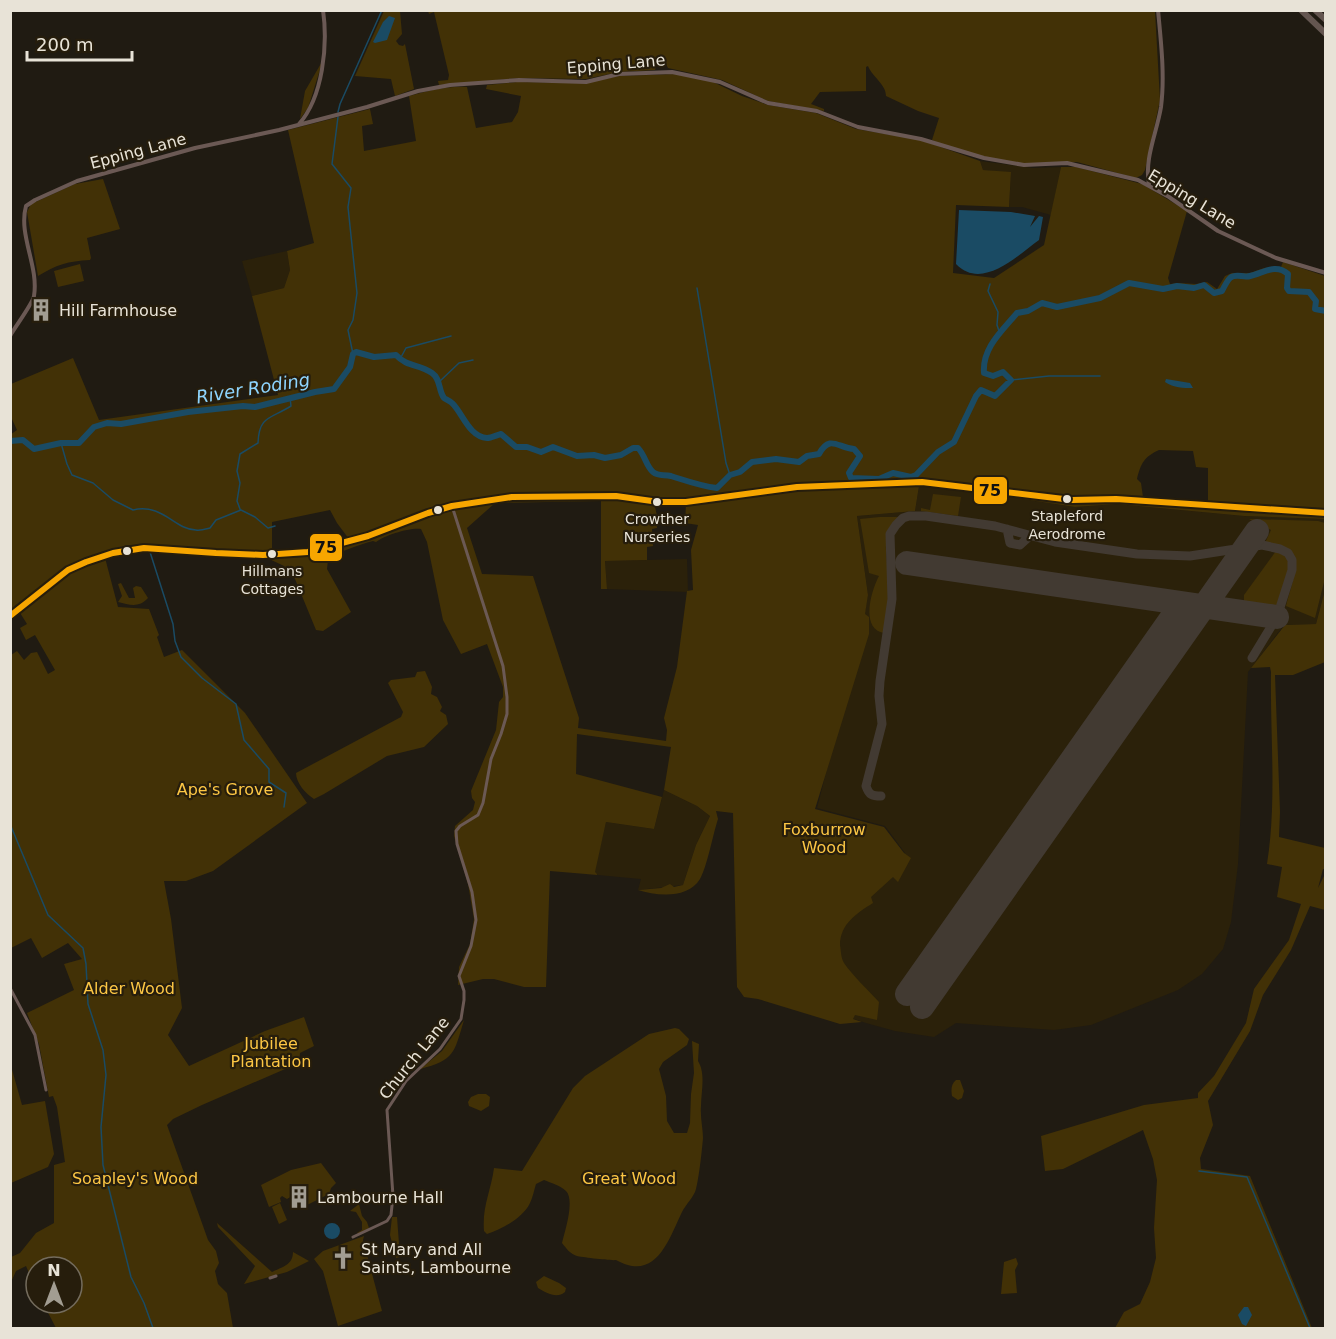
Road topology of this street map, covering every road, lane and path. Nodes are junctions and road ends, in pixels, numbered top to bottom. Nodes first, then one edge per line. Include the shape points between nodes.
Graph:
1 (323, 10) edge
2 (1158, 10) edge
3 (1301, 10) edge
4 (1315, 10) edge
5 (1326, 20) edge
6 (1326, 34) edge
7 (309, 109) junction
8 (316, 119) junction
9 (299, 124) junction
10 (1147, 173) junction
11 (1138, 180) junction
12 (1149, 185) junction
13 (1326, 273) edge
14 (10, 336) edge
15 (452, 506) junction
16 (1326, 513) edge
17 (10, 616) edge
18 (10, 988) edge
19 (46, 1090) dead end
20 (353, 1237) dead end
21 (276, 1276) dead end
22 (270, 1278) dead end

1 - 7 street via 326,50
2 - 10 street via 1161,100
3 - 6 highway
4 - 5 highway
7 - 8 street
7 - 9 street
8 - 9 street, Epping Lane
8 - 11 street, Epping Lane via 450,85 519,80 586,82 619,74 672,72 720,82 768,103 817,111 858,128 921,139 975,156 1024,165 1073,164
9 - 14 street, Epping Lane via 77,181 29,203 24,217 35,295
10 - 11 street
10 - 12 street
11 - 12 street, Epping Lane
12 - 13 street, Epping Lane via 1218,231 1276,258
15 - 16 main road via 544,496 616,496 686,502 797,487 922,482 1072,500 1117,499
15 - 17 main road via 368,536 308,552 216,554 144,548 113,553 68,570
15 - 20 street, Church Lane via 503,666 507,714 478,815 456,831 476,920 459,976 464,991 460,1019 440,1049 406,1081 387,1110 391,1215 387,1221
18 - 19 street via 35,1035
21 - 22 street

